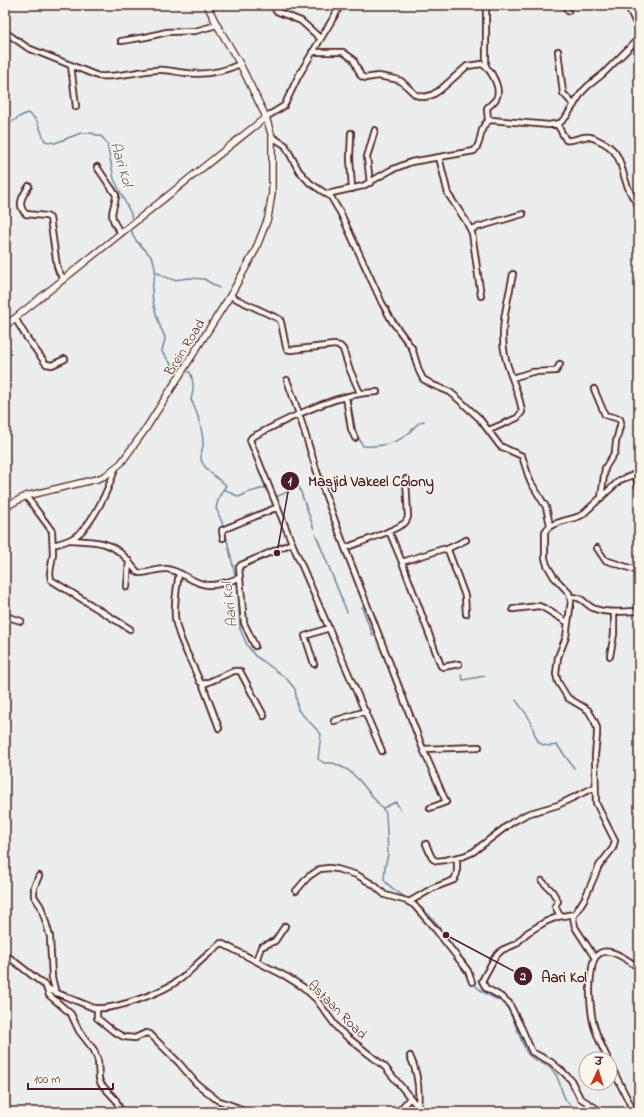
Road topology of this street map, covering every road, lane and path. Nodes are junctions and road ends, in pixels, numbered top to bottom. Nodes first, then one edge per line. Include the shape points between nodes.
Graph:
1 (207, 5) edge
2 (210, 5) edge
3 (276, 5) edge
4 (341, 5) edge
5 (486, 5) edge
6 (565, 5) edge
7 (627, 5) edge
8 (568, 12) dead end
9 (211, 13) junction
10 (217, 25) junction
11 (639, 29) edge
12 (5, 32) edge
13 (320, 38) junction
14 (639, 38) edge
15 (121, 41) dead end
16 (558, 51) dead end
17 (312, 52) junction
18 (240, 64) junction
19 (70, 65) junction
20 (486, 66) junction
21 (574, 106) junction
22 (76, 107) dead end
23 (266, 117) junction
24 (488, 121) junction
25 (556, 124) junction
26 (375, 130) dead end
27 (351, 133) dead end
28 (272, 137) junction
29 (439, 157) junction
30 (97, 167) dead end
31 (370, 183) junction
32 (29, 186) dead end
33 (352, 189) junction
34 (327, 194) junction
35 (639, 206) edge
36 (523, 214) dead end
37 (470, 230) junction
38 (121, 234) junction
39 (513, 274) dead end
40 (64, 279) junction
41 (230, 296) junction
42 (481, 296) dead end
43 (16, 318) junction
44 (5, 326) edge
45 (65, 359) dead end
46 (560, 364) dead end
47 (512, 378) junction
48 (287, 380) dead end
49 (594, 389) dead end
50 (360, 392) junction
51 (377, 392) dead end
52 (346, 397) junction
53 (299, 414) junction
54 (488, 430) junction
55 (355, 438) dead end
56 (115, 469) junction
57 (637, 473) edge
58 (406, 479) dead end
59 (639, 489) edge
60 (26, 496) junction
61 (601, 498) junction
62 (5, 507) edge
63 (278, 507) junction
64 (550, 525) junction
65 (389, 531) junction
66 (223, 538) dead end
67 (70, 540) junction
68 (466, 540) dead end
69 (292, 543) junction
70 (53, 545) junction
71 (345, 548) junction
72 (597, 548) dead end
73 (447, 549) junction
74 (129, 561) junction
75 (402, 562) junction
76 (639, 571) edge
77 (179, 573) junction
78 (239, 578) junction
79 (127, 587) dead end
80 (571, 597) junction
81 (513, 609) dead end
82 (639, 611) edge
83 (614, 612) junction
84 (466, 614) dead end
85 (5, 616) edge
86 (20, 621) dead end
87 (567, 622) junction
88 (329, 628) junction
89 (130, 629) dead end
90 (255, 646) dead end
91 (610, 656) dead end
92 (314, 664) dead end
93 (459, 664) dead end
94 (202, 683) junction
95 (366, 711) junction
96 (264, 716) dead end
97 (334, 721) dead end
98 (219, 728) dead end
99 (479, 746) dead end
100 (424, 749) junction
101 (382, 750) dead end
102 (595, 787) junction
103 (430, 808) dead end
104 (426, 844) dead end
105 (457, 858) junction
106 (39, 876) dead end
107 (542, 881) dead end
108 (296, 892) dead end
109 (409, 902) junction
110 (574, 914) junction
111 (560, 916) junction
112 (285, 926) dead end
113 (5, 955) edge
114 (595, 958) junction
115 (256, 961) junction
116 (639, 968) edge
117 (472, 982) dead end
118 (46, 987) junction
119 (56, 993) junction
120 (97, 1008) junction
121 (605, 1051) edge
122 (410, 1056) dead end
123 (618, 1080) edge
124 (410, 1098) junction
125 (418, 1107) junction
126 (120, 1112) edge
127 (240, 1112) edge
128 (398, 1112) edge
129 (422, 1112) edge
130 (602, 1112) edge
131 (634, 1112) edge

1 - 9 street, Brein Road
2 - 9 street
3 - 13 street via 276,11 301,21
4 - 13 street
5 - 20 street
6 - 8 street
7 - 11 street
9 - 10 street, Brein Road
10 - 15 street via 194,31 167,32
10 - 18 street, Brein Road
12 - 19 street via 28,48
13 - 17 street
14 - 21 street via 582,92
16 - 21 street via 563,93
17 - 20 street via 343,52 351,57 361,76 395,79 401,81 416,95 424,97 440,90 467,66
17 - 23 street via 284,106
18 - 19 street via 214,72 186,73 162,69 102,77
18 - 23 street, Brein Road
19 - 22 street
20 - 24 street via 495,80 497,93 495,100 487,108
21 - 25 street via 563,120
23 - 28 street, Brein Road
23 - 38 street
24 - 25 street
24 - 29 street via 482,127 480,144 474,150
25 - 35 street via 566,140 590,137 614,150 630,192
26 - 31 street via 368,157
27 - 33 street
28 - 34 street via 285,144 299,171 310,183
28 - 41 street, Brein Road via 272,193 268,218 255,251
29 - 31 street via 402,165
29 - 37 street via 448,194
30 - 38 street via 116,196 112,211 114,222
31 - 33 street
32 - 40 street via 22,196 22,208 26,214 50,218 57,266
33 - 34 street
34 - 54 street via 338,209 387,313 412,348 422,376 429,383 450,392 479,418
36 - 37 street
37 - 42 street
38 - 40 street
39 - 47 street via 503,330 504,349
40 - 43 street
41 - 50 street via 279,319 289,350 340,346
41 - 56 street, Brein Road via 145,430
43 - 44 street
43 - 45 street via 46,364 52,365
46 - 47 street via 556,371 530,373
47 - 54 street via 521,414
48 - 53 street
49 - 61 street via 605,415 620,419 621,422 616,450 605,468
50 - 51 street
50 - 52 street
52 - 53 street
52 - 55 street
53 - 63 street via 250,440
53 - 71 street
54 - 64 street via 500,446 522,456 530,482 546,507
56 - 60 street, Brein Road via 97,479
56 - 67 street via 103,498 90,519
57 - 59 street
57 - 61 street via 620,480
58 - 65 street via 407,520
60 - 62 street, Brein Road
60 - 70 street via 52,531
61 - 64 street via 575,519
63 - 66 street via 222,530
63 - 69 street
64 - 80 street via 545,532 547,565
65 - 71 street
65 - 75 street
67 - 70 street
67 - 74 street via 108,544
68 - 73 street
69 - 78 street via 240,566
69 - 88 street
70 - 89 street via 50,573 53,582
71 - 100 street
72 - 76 street via 605,560
73 - 75 street
73 - 84 street via 465,596
74 - 77 street via 139,573 164,569
74 - 79 street
75 - 93 street via 441,666
77 - 78 street via 208,585
77 - 94 street via 175,617 181,638
78 - 90 street via 244,623
80 - 83 street via 580,598 595,609
80 - 87 street
81 - 87 street via 538,606
82 - 83 street
83 - 91 street
85 - 86 street
87 - 102 street via 566,637 558,657 556,674 568,698 588,710 597,728
88 - 92 street via 305,636
88 - 95 street
94 - 96 street via 240,671
94 - 98 street
95 - 97 street
95 - 101 street
99 - 100 street
100 - 103 street via 446,802
102 - 105 street via 563,803 527,814 473,852
102 - 110 street via 596,803 614,837 614,844 599,866 585,898
104 - 105 street via 433,859 440,861
105 - 109 street via 457,873 454,880 433,888
106 - 119 street via 34,887 34,896 41,907 50,937 52,978
107 - 111 street via 554,893 558,901 555,906
108 - 109 street via 311,874 329,868 357,875 388,897
109 - 117 street via 417,908 465,967
110 - 111 street
110 - 114 street via 575,927
111 - 130 street via 532,929 516,944 498,953 482,981 486,988 509,1003 532,1052 563,1072 571,1080 580,1098
112 - 115 street via 276,940 261,947
113 - 118 street
114 - 116 street via 604,952 617,954
114 - 121 street via 590,980 590,1006 593,1022
115 - 120 street, Astaan Road via 221,943 175,983 130,1002
115 - 124 street, Astaan Road via 303,987 316,999 342,1033 385,1067
118 - 119 street
118 - 126 street via 49,995 71,1014 78,1031 94,1050 101,1084 116,1100
119 - 120 street
120 - 127 street via 97,1018 124,1037 135,1038 150,1034 196,1083 217,1100 238,1108
122 - 125 street via 418,1075
123 - 131 street
124 - 125 street, Astaan Road
124 - 128 street
125 - 129 street, Astaan Road

